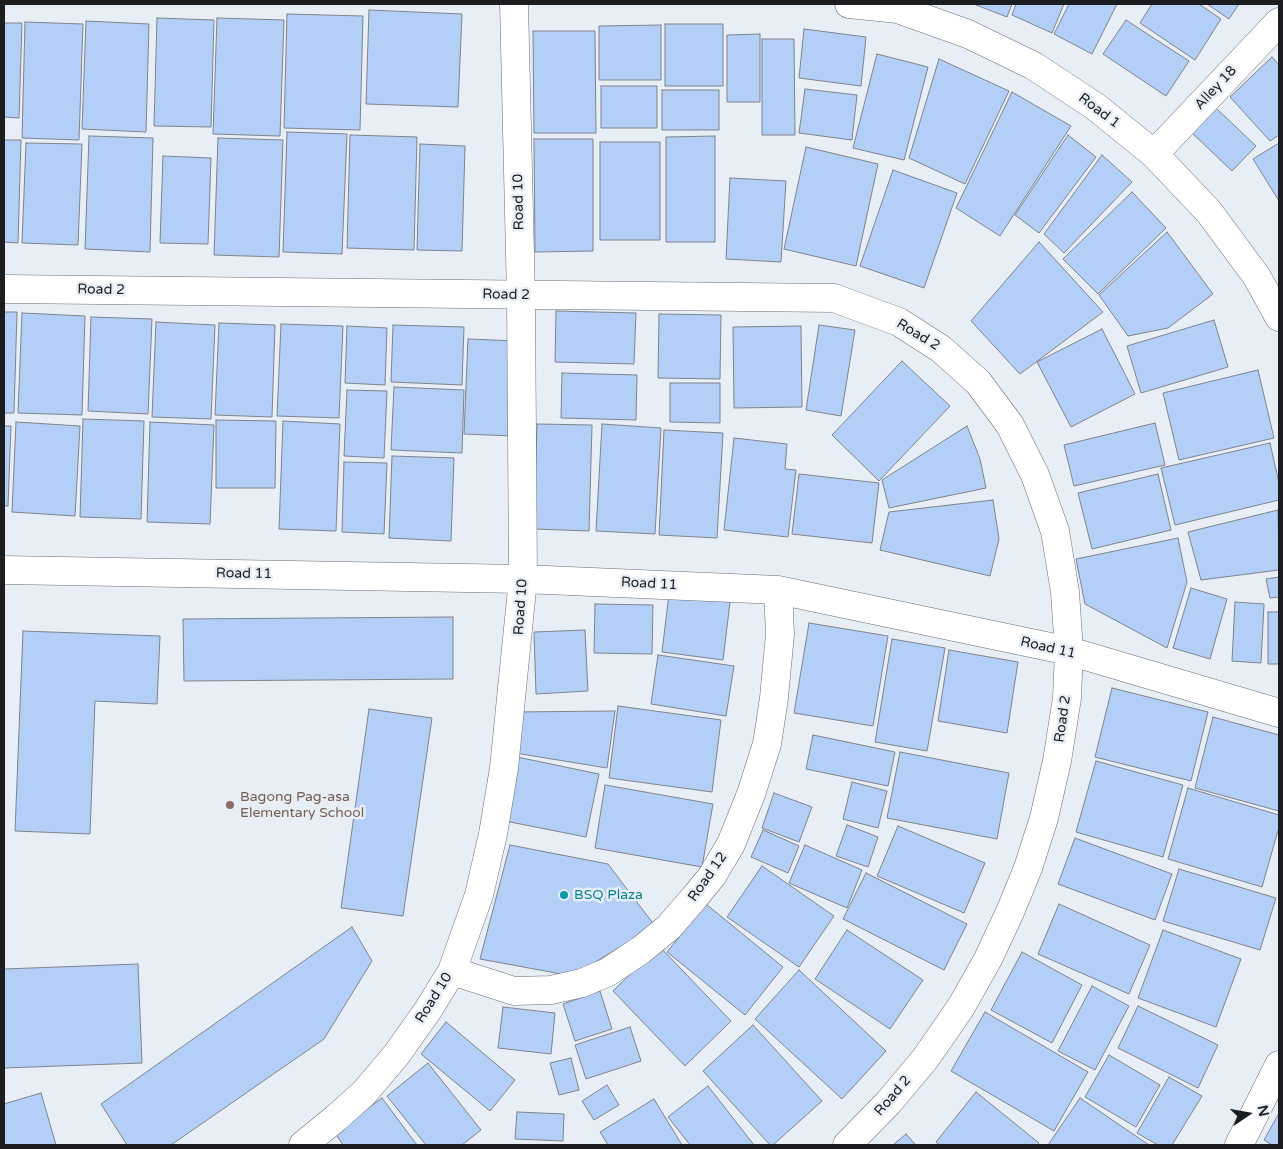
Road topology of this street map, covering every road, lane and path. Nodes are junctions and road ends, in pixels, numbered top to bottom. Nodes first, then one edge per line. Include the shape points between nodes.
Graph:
1 (514, 4) edge
2 (849, 4) edge
3 (1279, 22) edge
4 (1154, 154) junction
5 (4, 289) edge
6 (522, 296) junction
7 (1279, 317) edge
8 (4, 570) edge
9 (523, 579) junction
10 (778, 590) junction
11 (1069, 652) junction
12 (1279, 713) edge
13 (452, 971) junction
14 (1279, 1065) edge
15 (303, 1145) edge
16 (847, 1145) edge
17 (1239, 1145) edge

1 - 6 street, Road 10
2 - 4 street, Road 1 via 898,9 968,34 1034,66 1096,107
3 - 4 street, Alley 18
4 - 7 street, Road 1 via 1209,212 1257,277
5 - 6 street, Road 2
6 - 9 street, Road 10
6 - 11 street, Road 2 via 834,298 899,322 941,349 978,382 1010,425 1035,475 1055,532
8 - 9 street, Road 11
9 - 10 street, Road 11
9 - 13 street, Road 10 via 494,834 479,895
10 - 11 street, Road 11
10 - 13 street, Road 12 via 780,634 767,744 731,844 694,898 641,950 608,972 582,983 551,990 514,991
11 - 12 street, Road 11
11 - 16 street, Road 2 via 1067,698 1057,761 1028,868 1010,912 961,1007 925,1059 888,1104
13 - 15 street, Road 10 via 397,1054 364,1093
14 - 17 street

